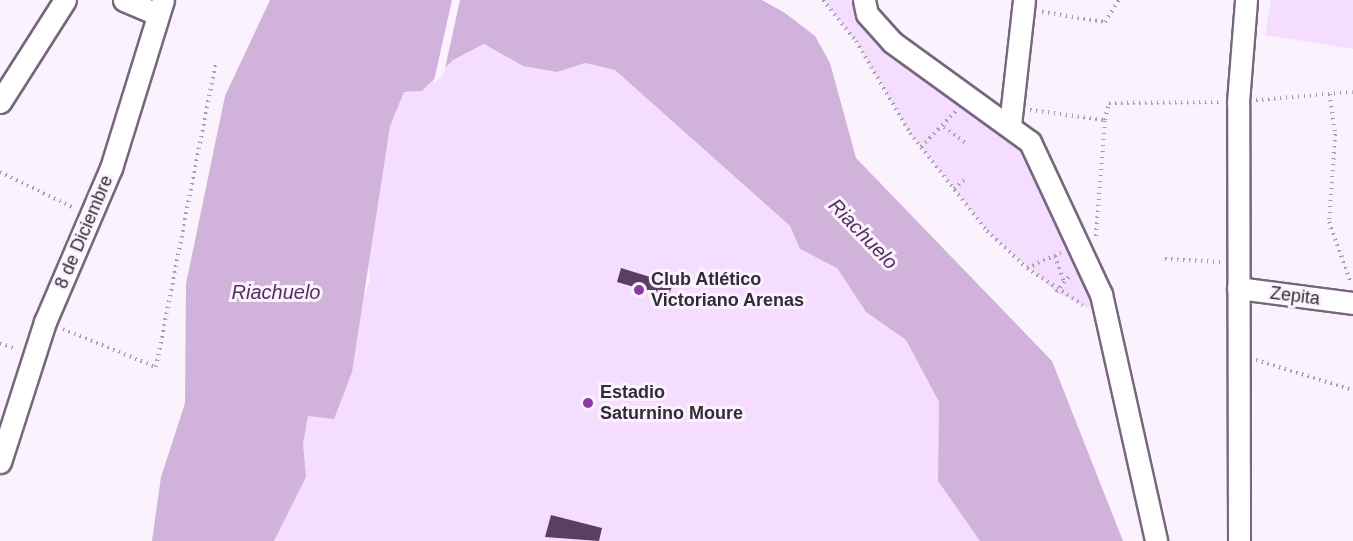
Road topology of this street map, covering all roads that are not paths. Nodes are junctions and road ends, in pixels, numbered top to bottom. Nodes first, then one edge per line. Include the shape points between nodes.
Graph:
1 (65, 0) edge
2 (124, 0) edge
3 (864, 0) edge
4 (1246, 0) edge
5 (1024, 4) edge
6 (160, 7) edge
7 (0, 102) edge
8 (1010, 125) junction
9 (1238, 288) junction
10 (1353, 303) edge
11 (0, 462) edge
12 (1156, 541) edge
13 (1239, 541) edge

1 - 7 street
2 - 6 street
3 - 8 street via 867,15 892,42
4 - 9 street via 1238,102
5 - 8 street
6 - 11 street, 8 de Diciembre via 93,217 45,322
8 - 12 street via 1030,142 1087,246
9 - 10 street, Zepita
9 - 13 street via 1235,355

